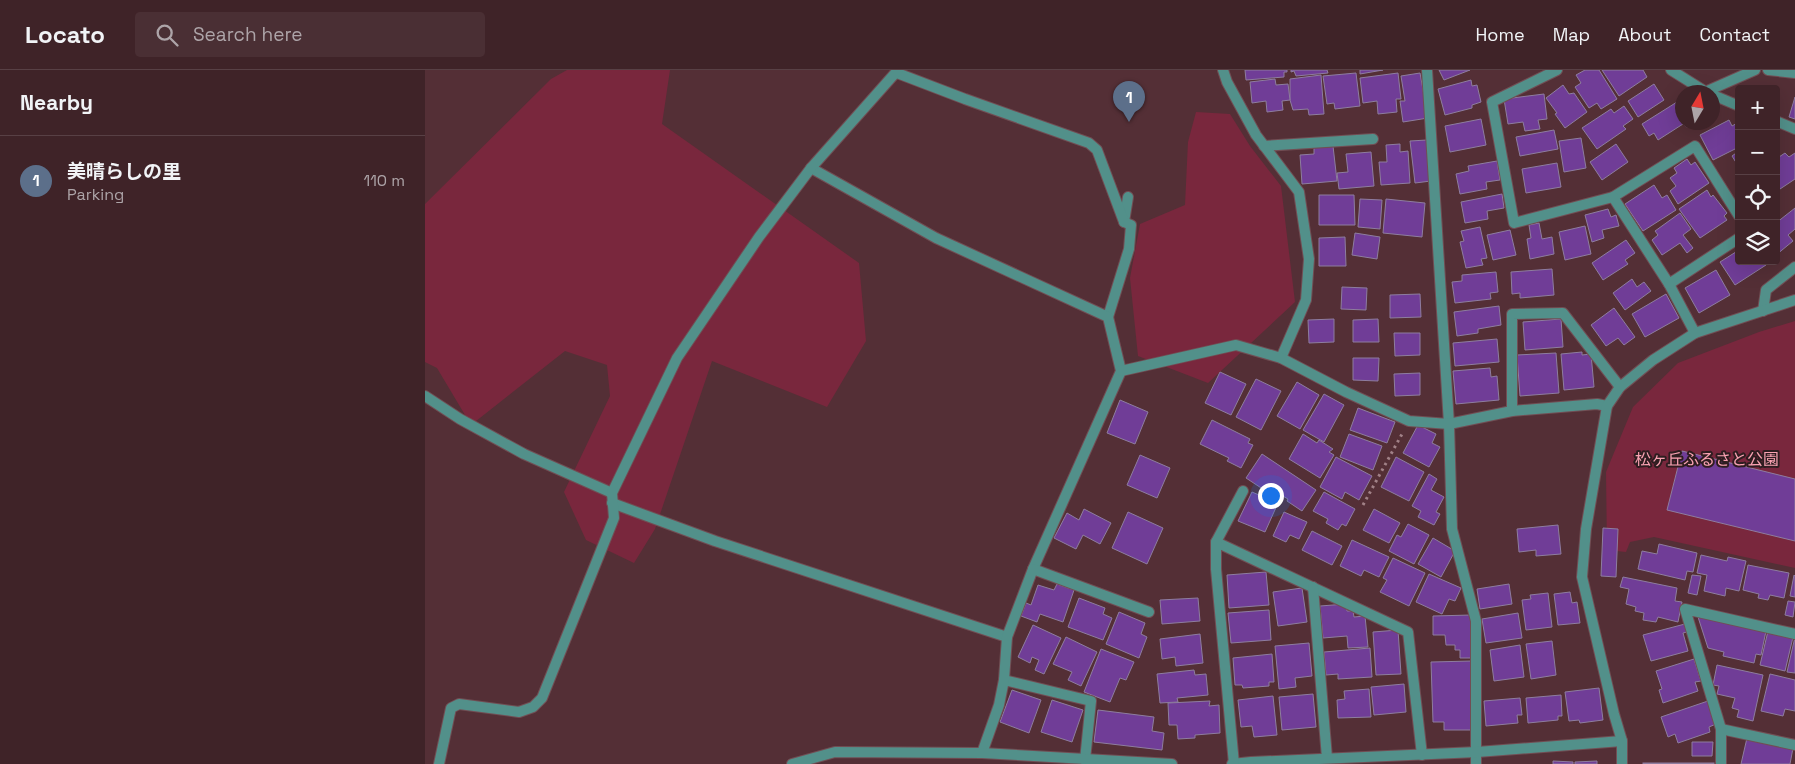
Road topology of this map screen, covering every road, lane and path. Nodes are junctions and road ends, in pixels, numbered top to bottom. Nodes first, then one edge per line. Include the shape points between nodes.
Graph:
1 (1223, 70) edge
2 (1427, 70) edge
3 (1557, 70) edge
4 (1671, 70) edge
5 (1755, 70) edge
6 (1768, 70) edge
7 (898, 71) edge
8 (1795, 73) edge
9 (1694, 85) edge
10 (1720, 85) edge
11 (1720, 98) edge
12 (1735, 104) edge
13 (1780, 123) edge
14 (1795, 129) edge
15 (1373, 139) dead end
16 (1264, 146) junction
17 (811, 168) junction
18 (1128, 197) dead end
19 (1613, 197) junction
20 (1735, 210) edge
21 (1124, 222) junction
22 (1735, 241) edge
23 (1795, 267) edge
24 (1669, 284) junction
25 (1795, 300) edge
26 (1763, 311) junction
27 (1108, 317) junction
28 (1695, 333) junction
29 (1281, 358) junction
30 (1121, 371) junction
31 (1620, 387) junction
32 (425, 396) edge
33 (1607, 406) junction
34 (1512, 411) junction
35 (1409, 421) junction
36 (1449, 424) junction
37 (1243, 491) dead end
38 (612, 498) junction
39 (1363, 505) dead end
40 (1216, 542) junction
41 (1033, 569) junction
42 (1313, 587) junction
43 (1149, 612) dead end
44 (1795, 634) edge
45 (1007, 637) junction
46 (1004, 680) junction
47 (1721, 729) junction
48 (1622, 741) junction
49 (1795, 745) edge
50 (1477, 752) junction
51 (982, 753) junction
52 (1422, 755) junction
53 (1327, 758) junction
54 (1085, 760) junction
55 (1252, 763) edge
56 (439, 764) edge
57 (792, 764) edge
58 (1172, 764) edge
59 (1233, 764) edge
60 (1476, 764) edge
61 (1622, 764) edge
62 (1721, 764) edge

1 - 16 street via 1251,128
2 - 36 street
3 - 19 street via 1492,102 1514,223
4 - 9 street
5 - 10 street
6 - 8 street
7 - 17 street
7 - 21 street via 965,99 1089,143 1097,150
11 - 12 street
13 - 14 street
15 - 16 street
16 - 29 street via 1299,192 1309,259 1306,300
17 - 27 street via 936,238
17 - 38 street via 759,237 677,358
18 - 21 street
19 - 20 street via 1695,146
19 - 24 street
21 - 27 street via 1131,225 1129,249
22 - 24 street
23 - 26 street via 1766,290
24 - 28 street
25 - 26 street
26 - 28 street
27 - 30 street
28 - 31 street via 1653,360
29 - 30 street via 1236,345
29 - 35 street
30 - 41 street
31 - 33 street
31 - 34 street via 1563,312 1512,314
32 - 38 street via 524,454
33 - 34 street via 1597,404
33 - 48 street via 1586,529 1582,577
34 - 36 street
35 - 36 street
35 - 39 path
36 - 50 street via 1452,529 1477,621
37 - 40 street
38 - 45 street via 715,541
38 - 56 street via 614,518 542,698 533,707 519,712 459,704 451,708
40 - 42 street
40 - 59 street
41 - 43 street
41 - 45 street
42 - 52 street via 1408,632
42 - 53 street
44 - 47 street via 1685,610
45 - 46 street
46 - 51 street via 999,706
46 - 54 street via 1091,701
47 - 49 street
47 - 62 street
48 - 50 street
48 - 61 street
50 - 52 street
50 - 60 street
51 - 54 street
51 - 57 street via 835,752
52 - 53 street
53 - 55 street
54 - 58 street
55 - 59 street

